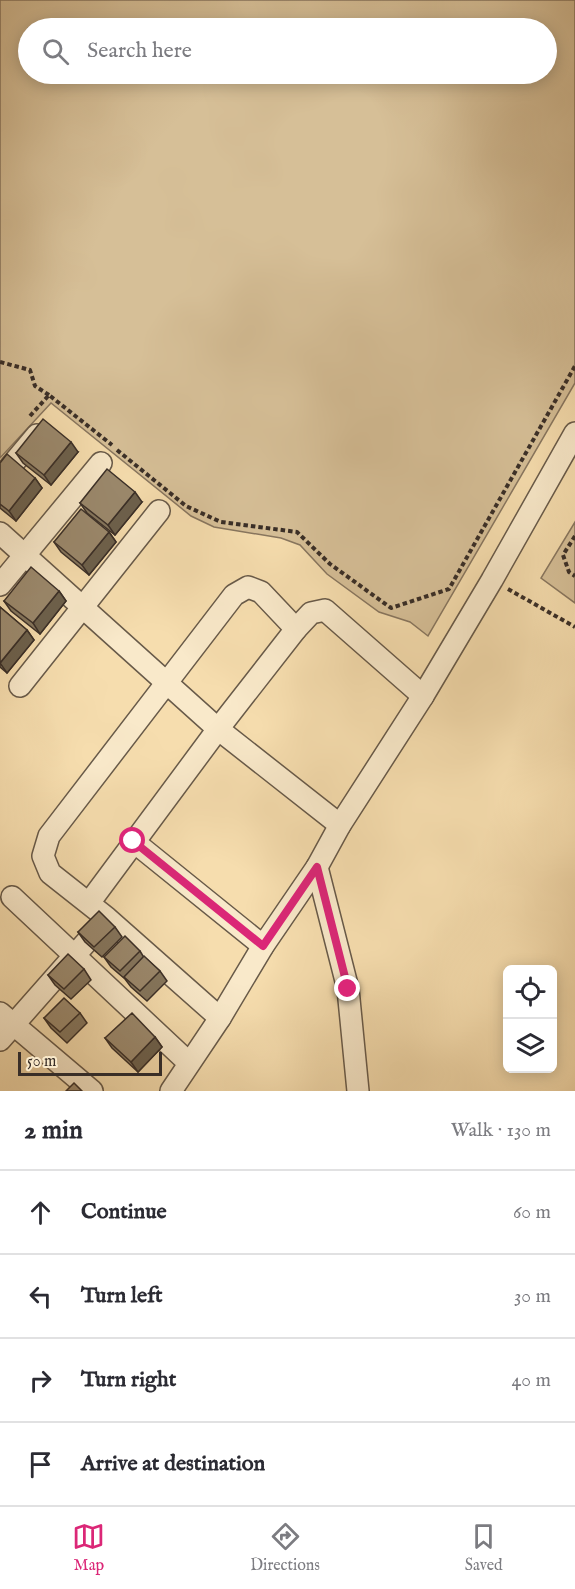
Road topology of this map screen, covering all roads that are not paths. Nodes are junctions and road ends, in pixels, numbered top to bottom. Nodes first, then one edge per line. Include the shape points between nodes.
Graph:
1 (37, 422) edge
2 (575, 433) edge
3 (101, 463) dead end
4 (0, 479) edge
5 (159, 511) dead end
6 (0, 533) edge
7 (26, 555) junction
8 (0, 585) edge
9 (83, 608) junction
10 (296, 629) junction
11 (166, 682) junction
12 (20, 686) dead end
13 (423, 696) junction
14 (218, 729) junction
15 (340, 825) junction
16 (133, 841) junction
17 (317, 867) junction
18 (12, 897) dead end
19 (89, 903) junction
20 (107, 918) junction
21 (263, 946) junction
22 (73, 956) junction
23 (220, 1018) junction
24 (4, 1026) edge
25 (189, 1063) junction
26 (354, 1087) edge
27 (92, 1091) edge
28 (171, 1091) edge

1 - 4 street
2 - 13 street
3 - 7 street
5 - 9 street
6 - 7 street
7 - 8 street
7 - 9 street
9 - 11 street
9 - 12 street
10 - 11 street via 261,592 248,587 234,595
10 - 13 street via 310,613 325,610
10 - 14 street
11 - 14 street
11 - 19 street via 49,836 43,856 50,873
13 - 15 street
14 - 15 street
14 - 16 street
15 - 17 street
16 - 19 street
16 - 21 street
17 - 21 street
17 - 26 street via 348,989
18 - 22 street
19 - 20 street
20 - 22 street
20 - 23 street
21 - 23 street
22 - 24 street
22 - 25 street
23 - 25 street
24 - 27 street
25 - 28 street

